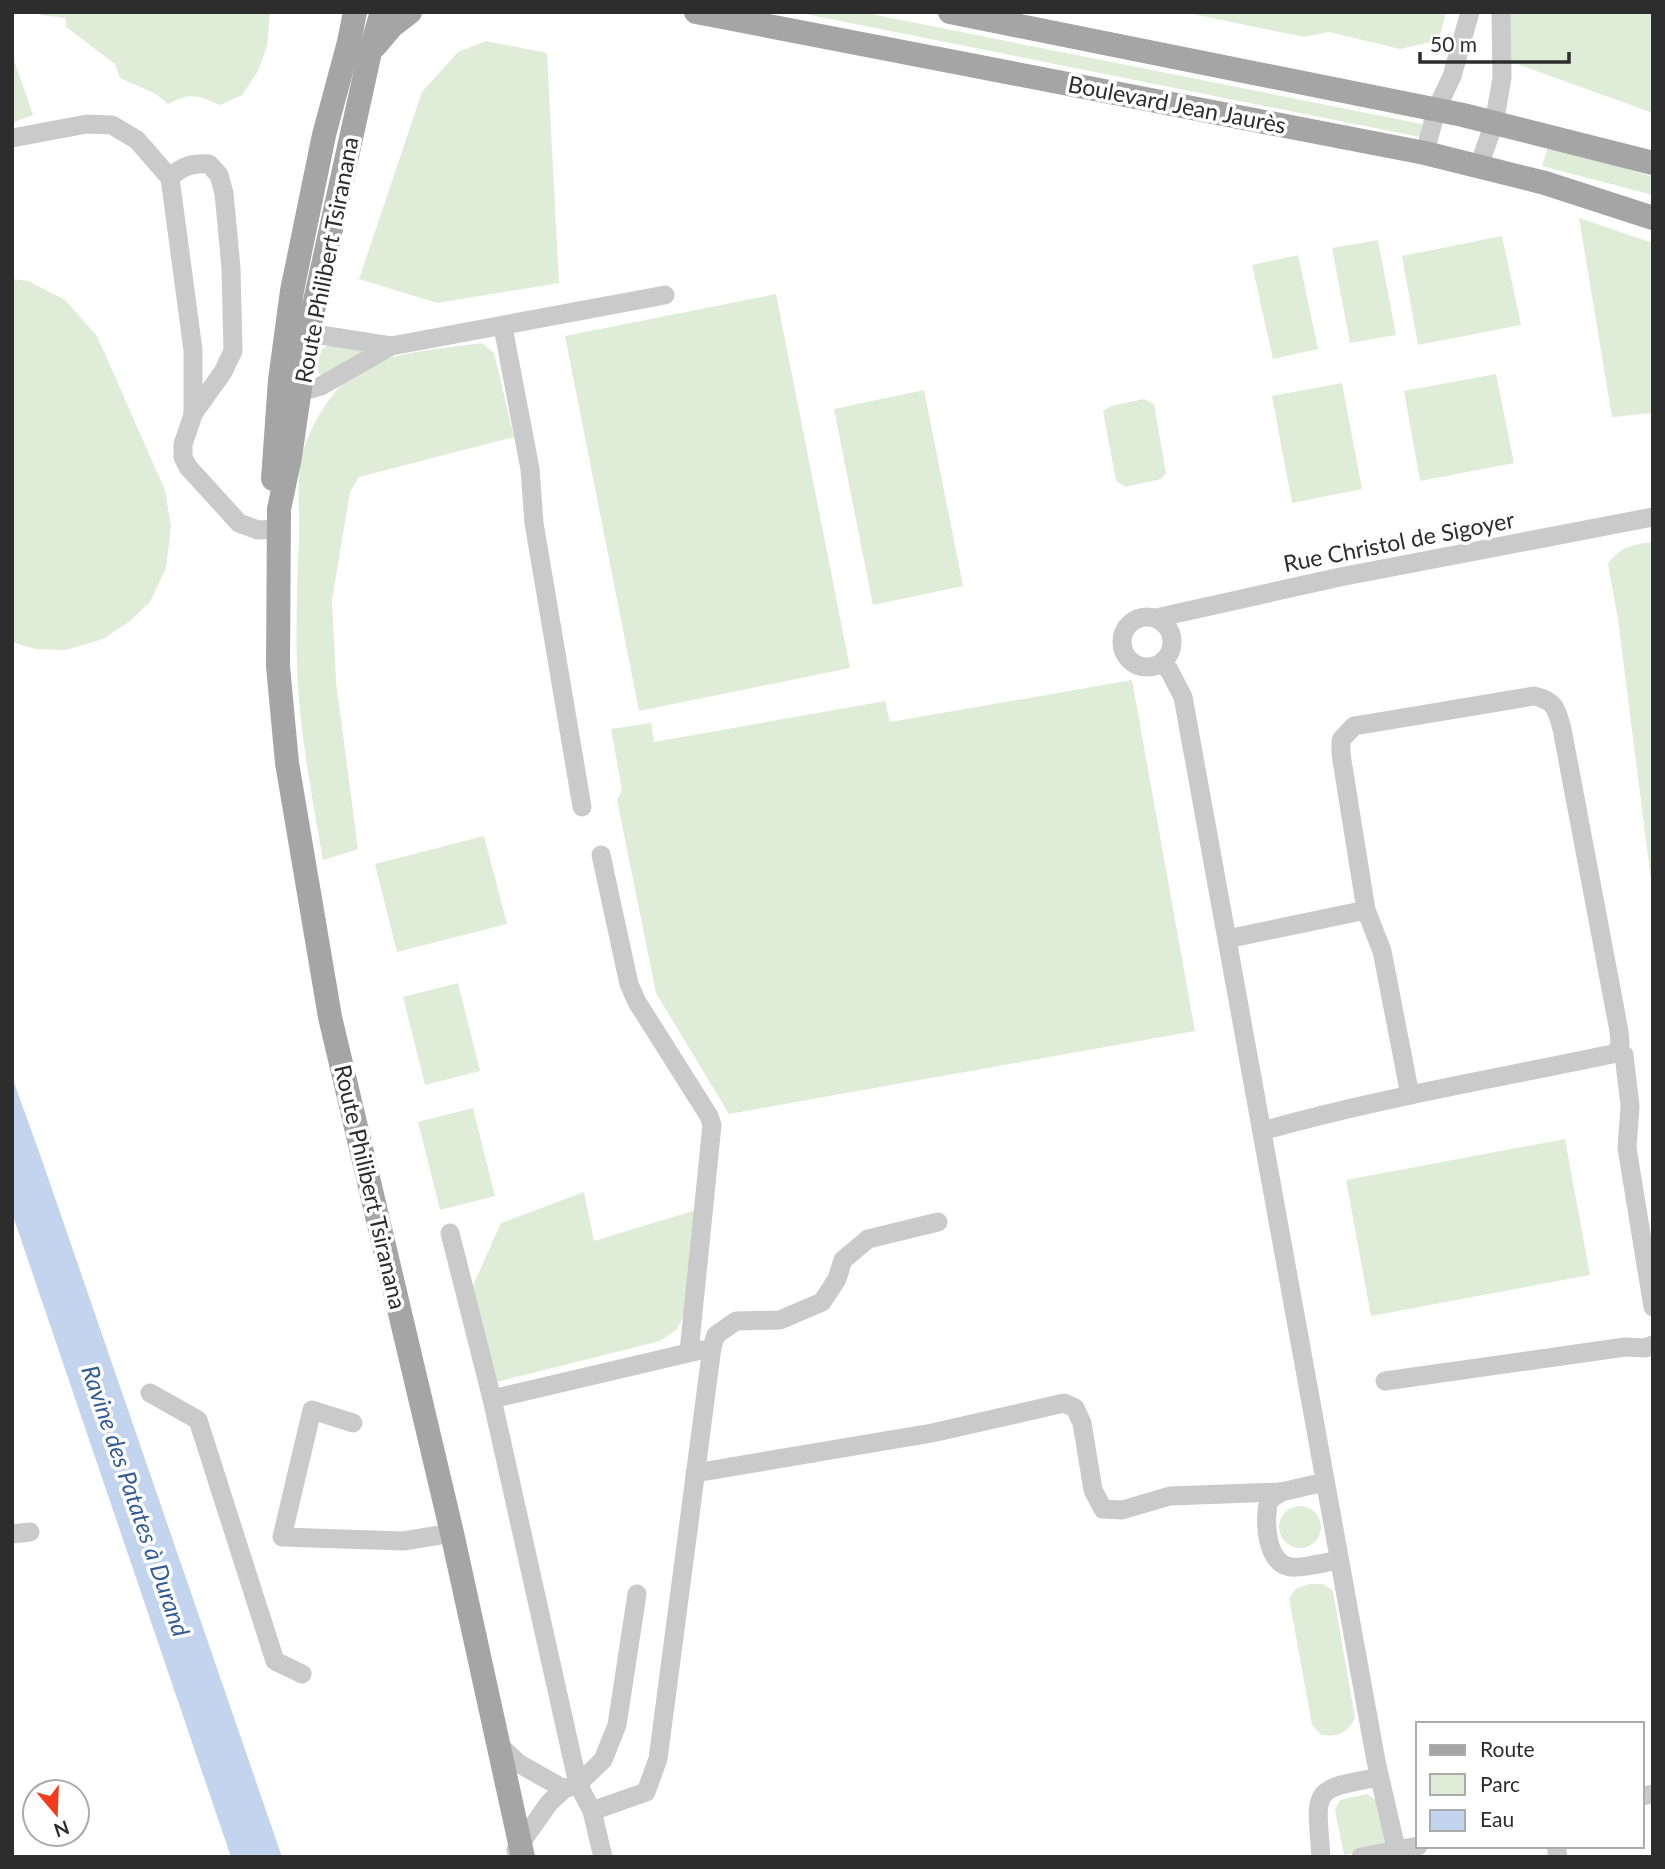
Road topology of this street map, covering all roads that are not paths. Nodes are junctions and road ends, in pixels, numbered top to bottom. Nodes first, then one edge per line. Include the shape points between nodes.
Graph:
1 (355, 12) edge
2 (383, 12) edge
3 (410, 12) edge
4 (696, 12) edge
5 (950, 12) edge
6 (1470, 12) edge
7 (1501, 12) edge
8 (370, 52) junction
9 (1436, 110) junction
10 (1494, 123) junction
11 (12, 138) edge
12 (1425, 153) junction
13 (1653, 163) edge
14 (1479, 166) junction
15 (170, 178) junction
16 (1653, 218) edge
17 (665, 295) dead end
18 (503, 327) junction
19 (308, 333) junction
20 (284, 341) junction
21 (391, 346) junction
22 (290, 386) junction
23 (193, 415) junction
24 (1653, 517) edge
25 (278, 519) junction
26 (1156, 618) junction
27 (1161, 663) junction
28 (582, 807) dead end
29 (601, 855) dead end
30 (1366, 910) junction
31 (1227, 939) junction
32 (1617, 1053) junction
33 (1410, 1095) junction
34 (1262, 1131) junction
35 (938, 1222) dead end
36 (450, 1233) dead end
37 (1653, 1307) edge
38 (1653, 1345) edge
39 (712, 1347) junction
40 (690, 1352) junction
41 (1385, 1381) dead end
42 (150, 1393) dead end
43 (492, 1399) junction
44 (353, 1423) dead end
45 (695, 1473) junction
46 (1325, 1482) junction
47 (1282, 1492) junction
48 (453, 1533) junction
49 (1339, 1560) junction
50 (637, 1594) dead end
51 (302, 1674) dead end
52 (500, 1746) junction
53 (1379, 1777) junction
54 (571, 1786) junction
55 (592, 1811) junction
56 (1416, 1847) edge
57 (518, 1852) edge
58 (1397, 1854) edge
59 (603, 1857) edge
60 (1321, 1857) edge
61 (1361, 1857) edge

1 - 20 main road, Route Philibert Tsiranana via 324,135
2 - 8 main road, Route Philibert Tsiranana
3 - 8 main road
4 - 12 main road, Boulevard Jean Jaurès
5 - 9 main road, Boulevard Jean Jaurès
6 - 9 street via 1452,76
7 - 10 street via 1502,78
8 - 19 main road, Route Philibert Tsiranana
9 - 10 main road, Boulevard Jean Jaurès
9 - 12 street
10 - 13 main road, Boulevard Jean Jaurès
10 - 14 street
11 - 15 street via 87,124 112,125 137,140
12 - 14 main road, Boulevard Jean Jaurès
14 - 16 main road, Boulevard Jean Jaurès
15 - 23 street via 193,350
15 - 23 street via 196,163 209,164 219,175 231,268 233,351
17 - 18 street
18 - 21 street
18 - 28 street via 530,469 534,523
19 - 20 street
19 - 21 street
19 - 22 main road, Route Philibert Tsiranana
20 - 22 main road, Route Philibert Tsiranana
21 - 22 street via 321,386
22 - 25 main road, Route Philibert Tsiranana via 272,473
23 - 25 street via 183,444 188,467 239,523 258,530
24 - 26 street, Rue Christol de Sigoyer via 1340,577
25 - 48 main road, Route Philibert Tsiranana via 278,666 302,862 330,1017
26 - 27 street via 1171,636 1171,648
26 - 27 street via 1134,620 1123,638 1124,650 1144,667
27 - 31 street via 1183,697
29 - 40 street via 629,984 712,1125
30 - 31 street
30 - 32 street via 1341,740 1354,726 1534,696 1547,698 1558,711 1562,729 1619,1031
30 - 33 street via 1382,951
31 - 34 street
32 - 33 street
32 - 37 street via 1624,1055 1626,1063 1627,1148
33 - 34 street
34 - 46 street
35 - 39 street via 868,1239 843,1260 822,1302 780,1320 736,1321 716,1335
36 - 43 street
38 - 41 street
39 - 40 street
39 - 45 street
40 - 43 street
42 - 51 street via 198,1420 275,1661
43 - 54 street
44 - 48 street via 312,1410 282,1537 403,1541
45 - 47 street via 932,1433 1064,1403 1075,1408 1082,1423 1093,1490 1102,1509 1122,1510 1170,1496
45 - 55 street via 658,1759 646,1792
46 - 47 street
46 - 49 street
47 - 49 street via 1269,1500 1265,1513 1266,1533 1279,1562 1291,1567
48 - 52 main road, Route Philibert Tsiranana
49 - 53 street
50 - 54 street via 617,1725 603,1760
52 - 54 street via 517,1763
52 - 57 main road, Route Philibert Tsiranana
53 - 58 street
53 - 60 street via 1332,1786 1322,1795 1317,1806
54 - 55 street
54 - 57 street via 550,1803
55 - 59 street
56 - 58 street
58 - 61 street

